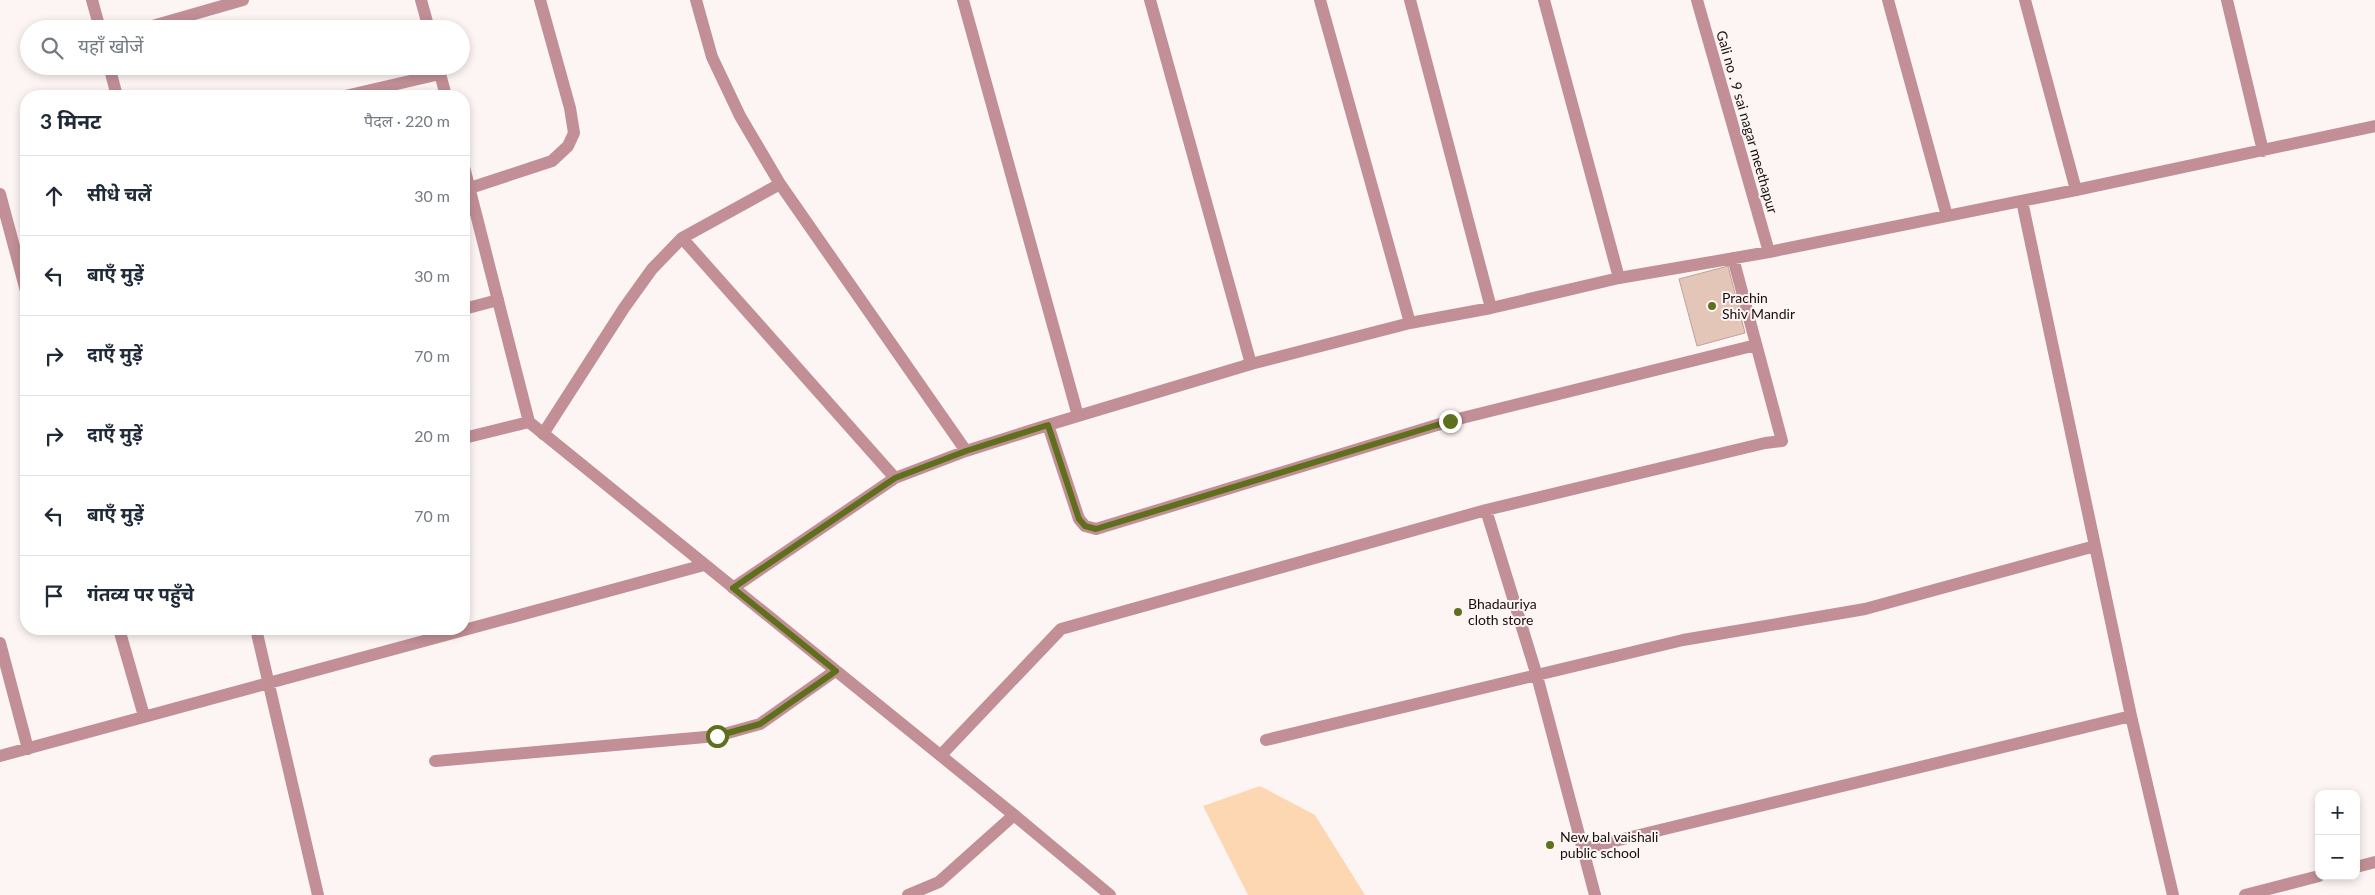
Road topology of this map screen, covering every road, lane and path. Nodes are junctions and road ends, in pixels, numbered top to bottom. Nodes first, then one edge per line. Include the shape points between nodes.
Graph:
1 (92, 0) edge
2 (243, 0) edge
3 (421, 0) edge
4 (540, 0) edge
5 (696, 0) edge
6 (963, 0) edge
7 (1150, 0) edge
8 (1320, 0) edge
9 (1410, 0) edge
10 (1544, 0) edge
11 (1697, 0) edge
12 (1888, 0) edge
13 (2025, 0) edge
14 (2227, 0) edge
15 (98, 20) edge
16 (173, 20) edge
17 (426, 20) edge
18 (111, 75) edge
19 (421, 75) edge
20 (440, 75) edge
21 (115, 90) edge
22 (367, 90) edge
23 (444, 90) edge
24 (2375, 126) edge
25 (2263, 151) junction
26 (780, 184) junction
27 (470, 188) edge
28 (2076, 190) junction
29 (0, 194) edge
30 (2022, 200) junction
31 (470, 203) edge
32 (1947, 216) junction
33 (682, 238) junction
34 (1769, 252) junction
35 (1733, 258) junction
36 (20, 269) edge
37 (1619, 278) junction
38 (498, 300) junction
39 (470, 307) edge
40 (1491, 308) junction
41 (1410, 322) junction
42 (1756, 345) junction
43 (1251, 364) junction
44 (1078, 416) junction
45 (529, 422) junction
46 (1048, 425) junction
47 (543, 434) junction
48 (470, 437) edge
49 (966, 451) junction
50 (895, 478) junction
51 (1486, 510) junction
52 (2095, 546) junction
53 (704, 566) junction
54 (733, 588) junction
55 (470, 629) edge
56 (121, 635) edge
57 (258, 635) edge
58 (448, 635) edge
59 (0, 643) edge
60 (836, 671) junction
61 (1537, 676) junction
62 (270, 683) junction
63 (144, 716) junction
64 (2131, 716) junction
65 (1266, 740) dead end
66 (28, 748) junction
67 (0, 756) edge
68 (941, 756) junction
69 (435, 761) dead end
70 (1014, 815) junction
71 (1582, 849) junction
72 (2375, 862) edge
73 (2360, 866) edge
74 (2315, 877) edge
75 (318, 895) edge
76 (908, 895) edge
77 (1110, 895) edge
78 (1595, 895) edge
79 (2173, 895) edge
80 (2245, 895) edge

1 - 15 street
2 - 16 street
3 - 17 street
4 - 27 street via 574,133 568,146 552,161
5 - 26 street via 712,57 740,116
6 - 44 street
7 - 43 street
8 - 41 street
9 - 40 street
10 - 37 street
11 - 34 street, Gali no . 9 sai nagar meethapur
12 - 32 street
13 - 28 street
14 - 25 street
18 - 21 street
19 - 22 street
20 - 23 street
24 - 25 street
25 - 28 street
26 - 33 street
26 - 49 street
28 - 30 street
29 - 36 street
30 - 32 street
30 - 52 street
31 - 38 street
32 - 34 street
33 - 47 street via 652,269 624,308
33 - 50 street
34 - 35 street
35 - 37 street
35 - 42 street
37 - 40 street
38 - 39 street
38 - 45 street
40 - 41 street
41 - 43 street
42 - 46 street via 1450,421 1096,529 1085,526 1079,519
42 - 51 street via 1782,440
43 - 44 street
44 - 46 street
45 - 47 street
45 - 48 street
46 - 49 street
47 - 53 street
49 - 50 street
50 - 54 street
51 - 61 street
51 - 68 street via 1062,629
52 - 61 street via 1865,609 1683,640
52 - 64 street
53 - 54 street
53 - 55 street
54 - 60 street
56 - 63 street
57 - 62 street
58 - 62 street
59 - 66 street
60 - 68 street
60 - 69 street via 760,724 717,736
61 - 65 street
61 - 71 street
62 - 63 street
62 - 75 street
63 - 66 street
64 - 71 street
64 - 79 street
66 - 67 street
68 - 70 street
70 - 76 street via 939,882
70 - 77 street
71 - 78 street
72 - 73 street
74 - 80 street

